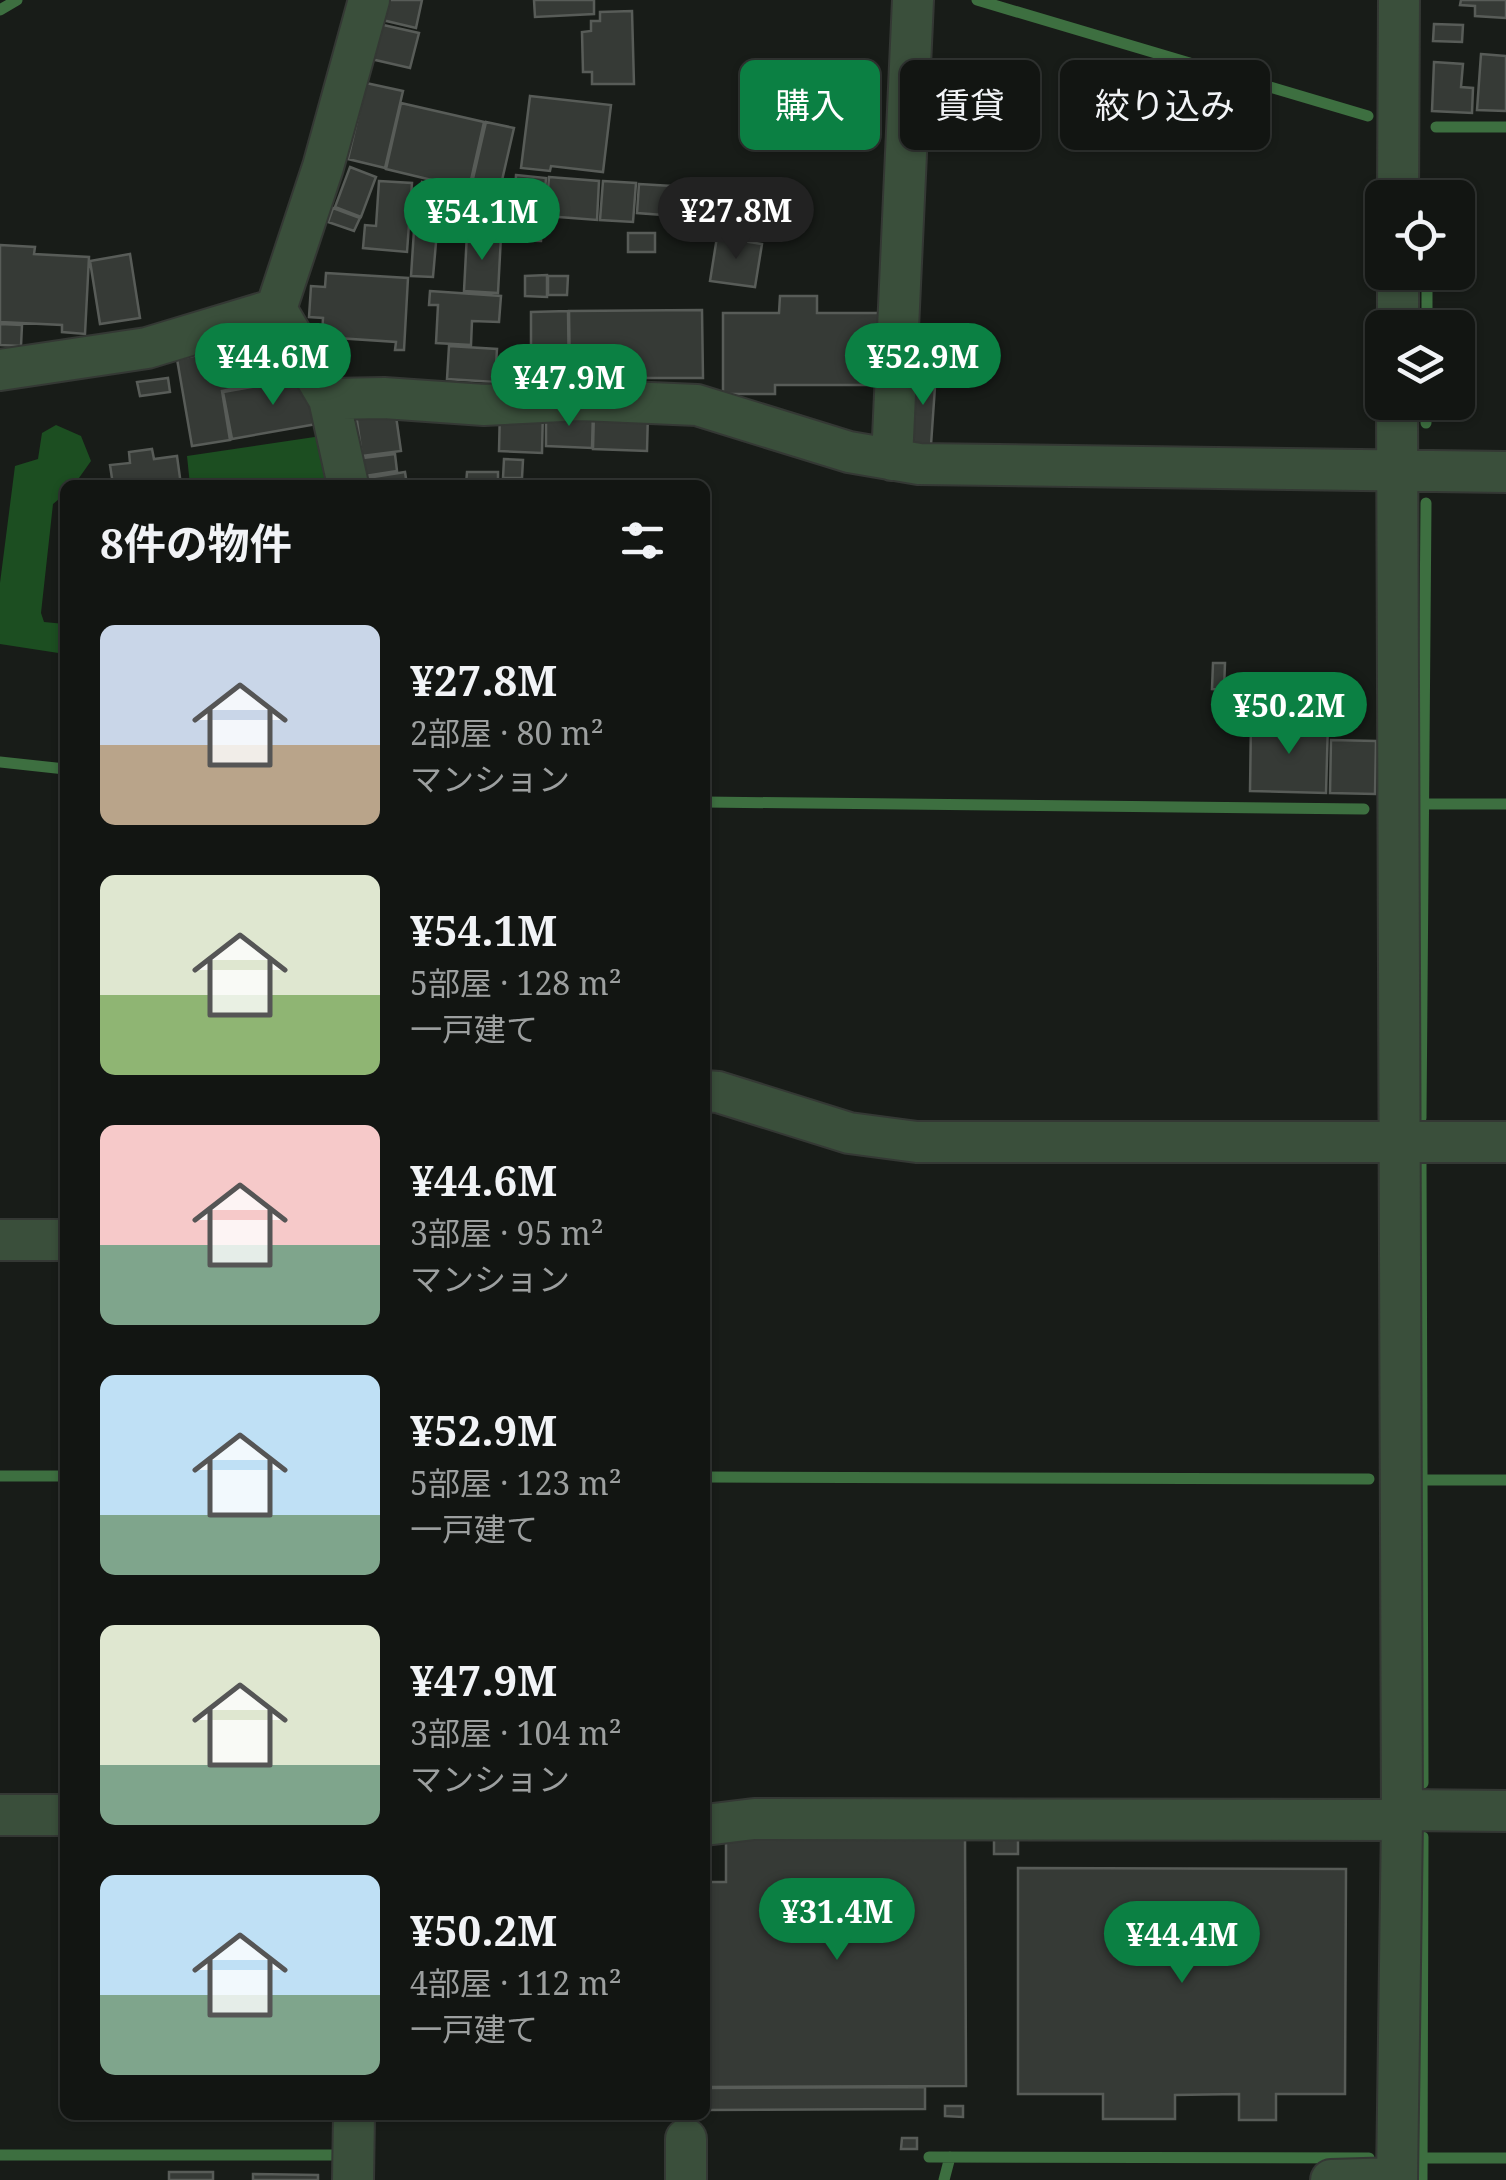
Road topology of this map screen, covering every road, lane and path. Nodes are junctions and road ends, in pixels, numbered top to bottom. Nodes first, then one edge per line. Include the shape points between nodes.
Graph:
1 (368, 0) edge
2 (913, 0) edge
3 (1398, 0) edge
4 (1398, 180) edge
5 (276, 309) junction
6 (0, 370) edge
7 (329, 400) junction
8 (1397, 420) edge
9 (892, 460) junction
10 (1397, 472) junction
11 (1506, 472) edge
12 (347, 480) edge
13 (710, 1091) edge
14 (1398, 1141) junction
15 (1506, 1142) edge
16 (0, 1240) edge
17 (60, 1240) edge
18 (1506, 1811) edge
19 (60, 1814) edge
20 (0, 1815) edge
21 (1402, 1815) junction
22 (710, 1824) edge
23 (354, 2120) edge
24 (686, 2140) dead end
25 (1397, 2179) edge
26 (353, 2180) edge
27 (686, 2180) edge
28 (1331, 2180) edge

1 - 5 street
2 - 9 street
3 - 4 street
5 - 6 street via 146,348
5 - 7 street
7 - 9 street via 698,404
7 - 12 street
8 - 10 street
9 - 10 street
10 - 11 street
10 - 14 street
13 - 14 street via 849,1133 916,1142
14 - 15 street
14 - 21 street
16 - 17 street
18 - 21 street
19 - 20 street
21 - 22 street
21 - 25 street
23 - 26 street
24 - 27 street
25 - 28 street

